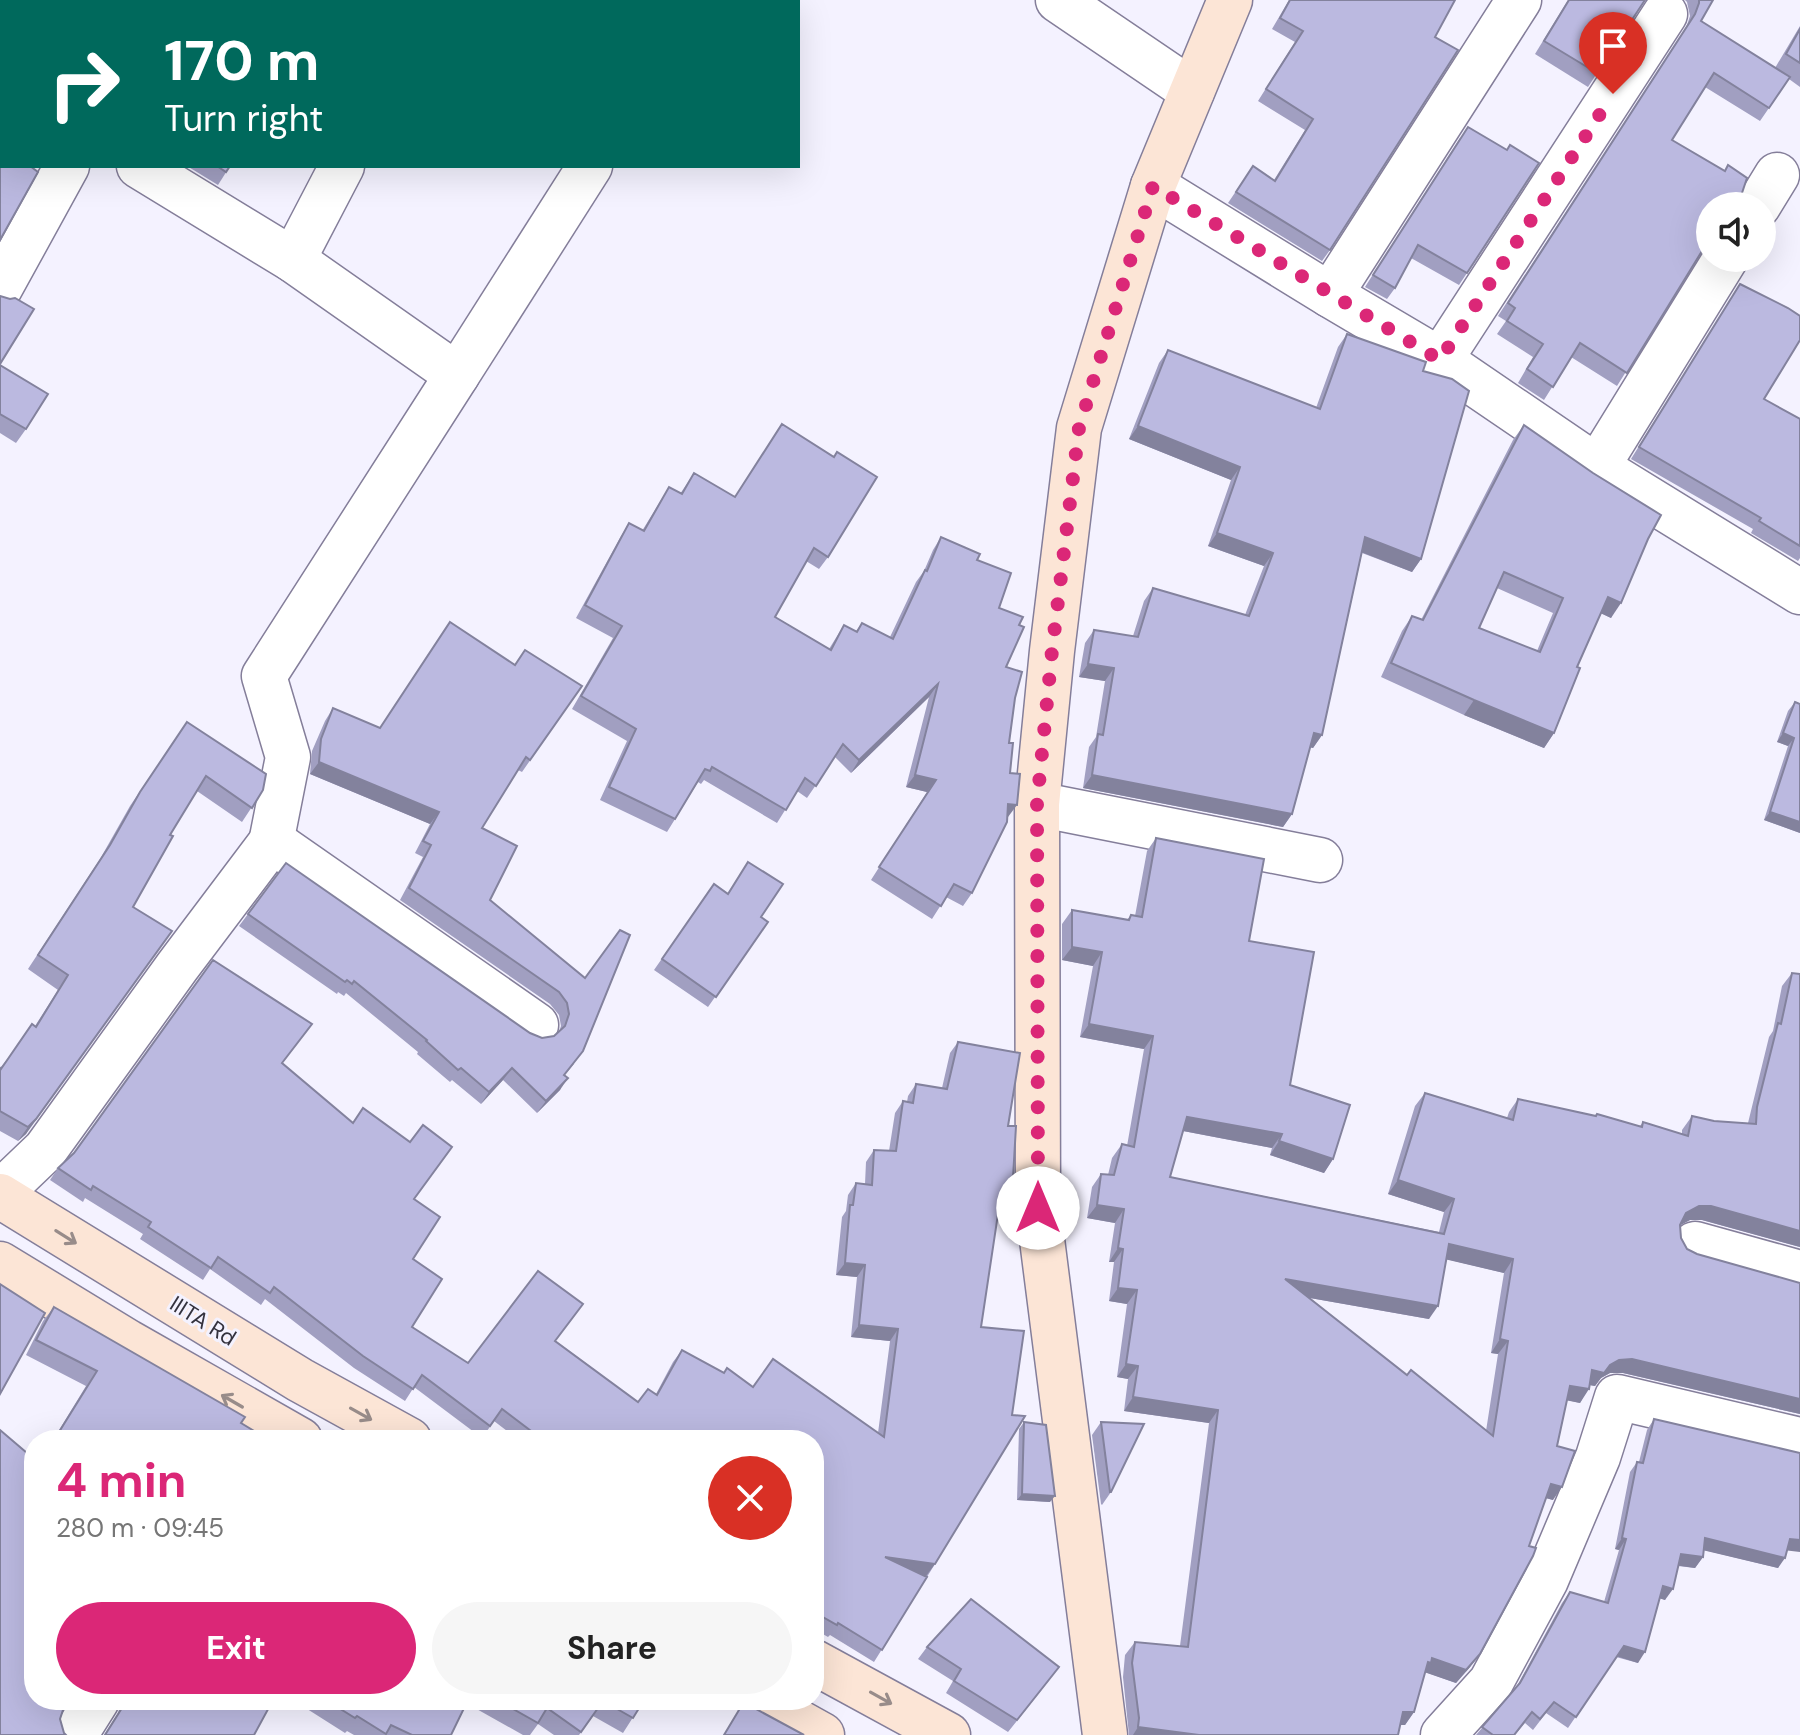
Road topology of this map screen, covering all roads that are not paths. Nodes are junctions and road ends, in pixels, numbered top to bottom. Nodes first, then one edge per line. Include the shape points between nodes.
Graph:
1 (1058, 0) edge
2 (1230, 0) edge
3 (1519, 0) edge
4 (1665, 14) dead end
5 (1192, 91) junction
6 (66, 168) edge
7 (142, 168) edge
8 (341, 168) edge
9 (589, 168) edge
10 (1153, 186) junction
11 (293, 260) junction
12 (1717, 272) edge
13 (0, 288) edge
14 (1330, 295) junction
15 (1440, 360) junction
16 (457, 375) junction
17 (1597, 467) junction
18 (1800, 592) edge
19 (1037, 804) junction
20 (271, 843) junction
21 (1320, 860) dead end
22 (536, 1025) dead end
23 (0, 1195) edge
24 (1695, 1244) dead end
25 (0, 1264) edge
26 (1800, 1273) edge
27 (300, 1380) junction
28 (270, 1430) edge
29 (280, 1430) edge
30 (391, 1430) edge
31 (1800, 1440) edge
32 (824, 1667) edge
33 (91, 1710) edge
34 (777, 1710) edge
35 (75, 1735) edge
36 (822, 1735) edge
37 (948, 1735) edge
38 (1105, 1735) edge
39 (1443, 1735) edge

1 - 5 street
2 - 5 street
3 - 14 street
4 - 15 street
5 - 10 street
6 - 13 street
7 - 11 street
8 - 11 street
9 - 16 street
10 - 14 street
10 - 19 street via 1079,428
11 - 16 street
12 - 17 street
14 - 15 street
15 - 17 street
16 - 20 street via 264,676 288,757
17 - 18 street
19 - 21 street
19 - 38 street via 1038,1208
20 - 22 street
20 - 23 street via 45,1150
23 -> 27 street, IIITA Rd
24 - 26 street
28 -> 25 street
27 - 29 street
27 -> 30 street, IIITA Rd
31 - 39 street via 1617,1397 1546,1580 1491,1682
32 -> 37 street
33 - 35 street
34 - 36 street

